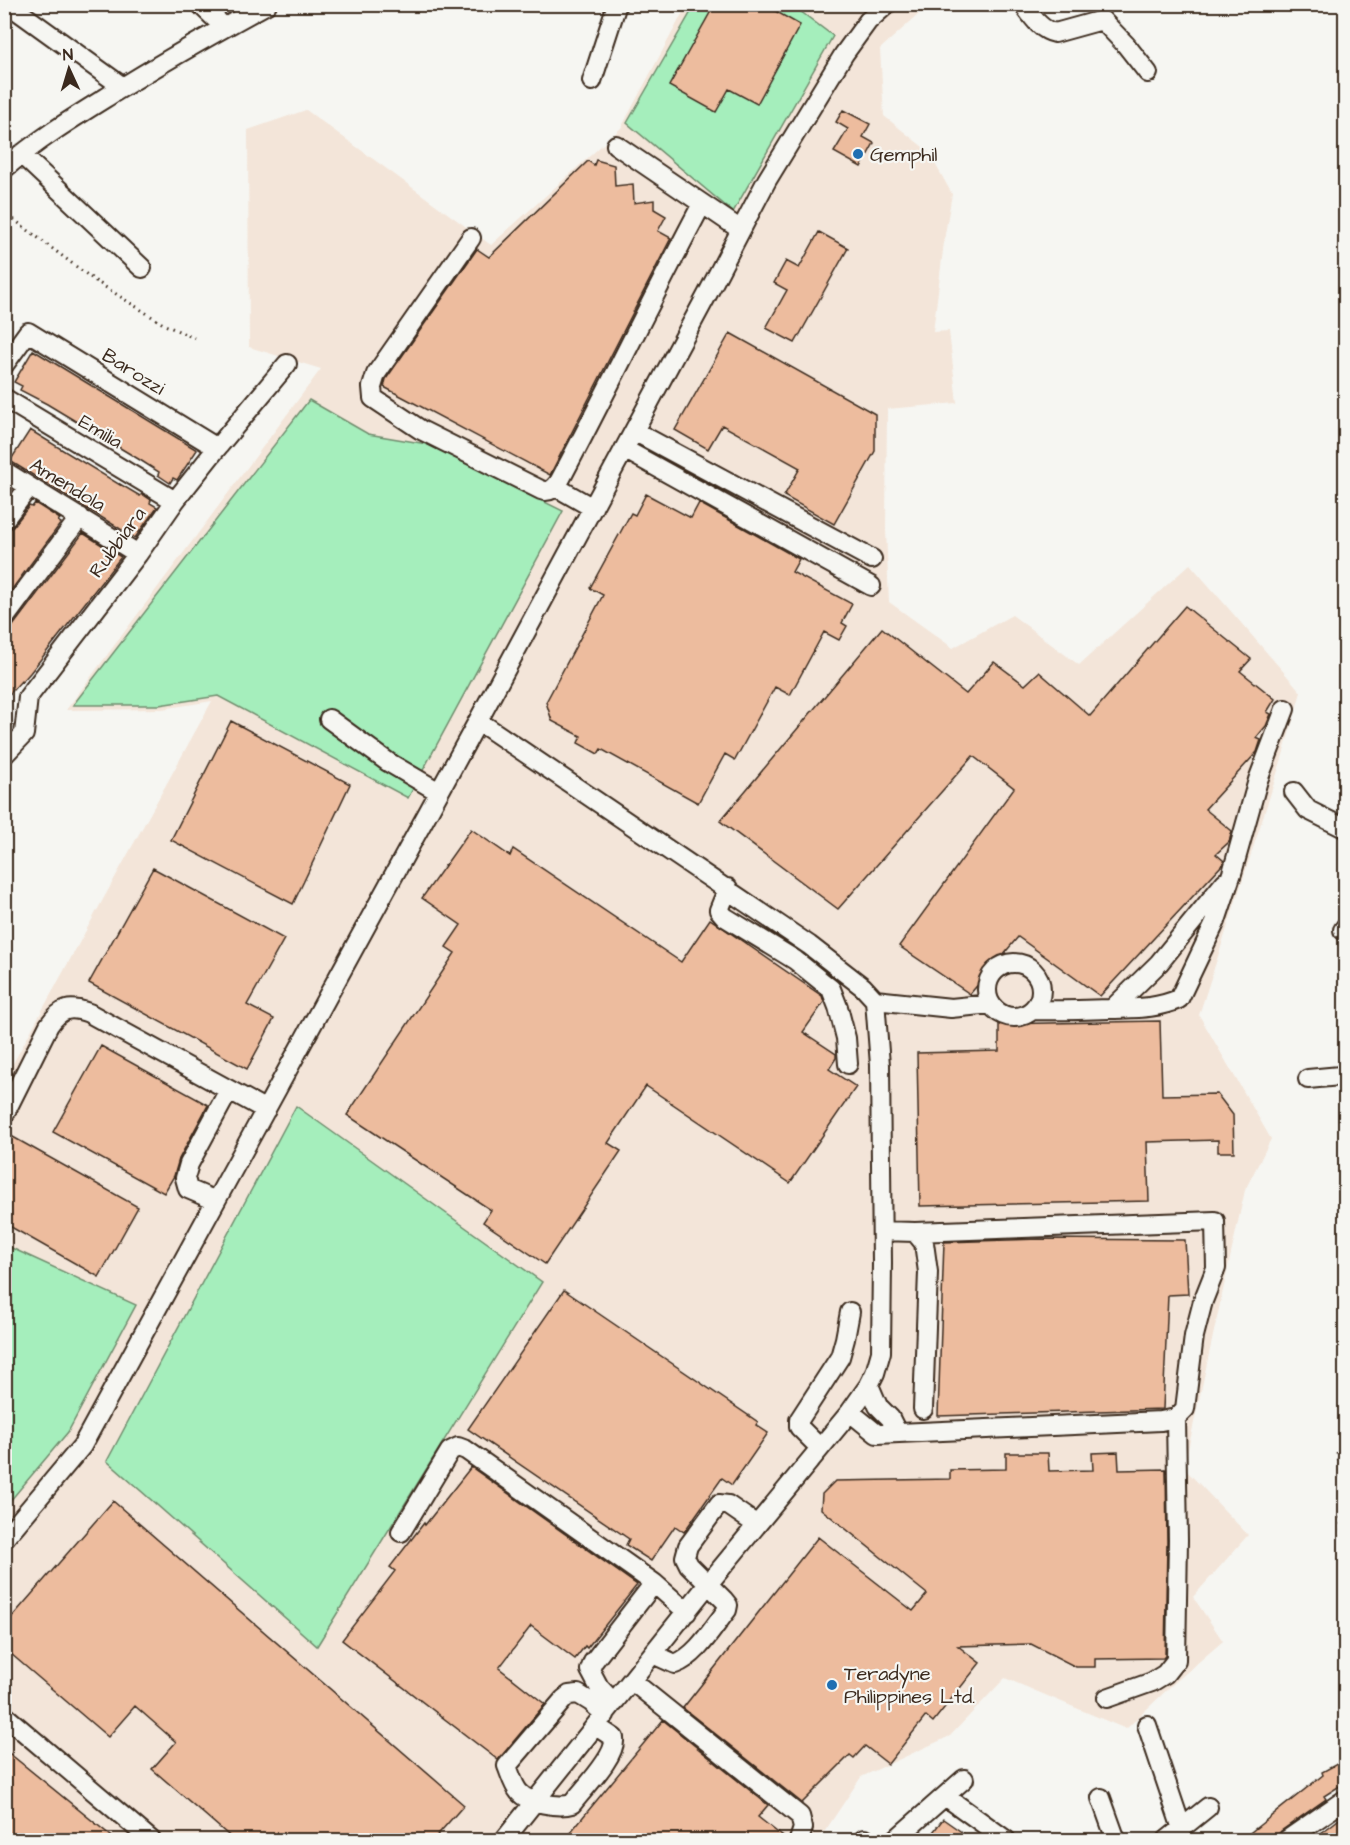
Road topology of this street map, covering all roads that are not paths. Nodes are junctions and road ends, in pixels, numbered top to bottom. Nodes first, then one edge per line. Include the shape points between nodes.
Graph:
1 (8, 4) edge
2 (200, 4) edge
3 (218, 4) edge
4 (267, 4) edge
5 (617, 4) edge
6 (887, 4) edge
7 (1023, 4) edge
8 (231, 24) junction
9 (1148, 73) dead end
10 (592, 81) dead end
11 (123, 87) junction
12 (616, 145) dead end
13 (21, 154) junction
14 (4, 169) edge
15 (702, 204) junction
16 (741, 231) junction
17 (471, 238) dead end
18 (142, 268) dead end
19 (287, 364) dead end
20 (4, 365) edge
21 (4, 398) edge
22 (634, 431) junction
23 (217, 448) junction
24 (624, 449) junction
25 (4, 471) edge
26 (29, 487) junction
27 (556, 487) junction
28 (175, 501) junction
29 (593, 508) junction
30 (81, 518) junction
31 (4, 520) edge
32 (138, 554) junction
33 (872, 559) dead end
34 (871, 586) dead end
35 (4, 619) edge
36 (1285, 709) dead end
37 (329, 719) dead end
38 (478, 721) junction
39 (4, 756) edge
40 (439, 792) junction
41 (1294, 792) dead end
42 (1346, 829) edge
43 (1232, 873) junction
44 (728, 888) junction
45 (875, 1000) junction
46 (991, 1004) junction
47 (1112, 1009) junction
48 (1032, 1010) junction
49 (848, 1064) dead end
50 (1346, 1072) edge
51 (1308, 1079) dead end
52 (229, 1090) junction
53 (266, 1110) junction
54 (4, 1115) edge
55 (216, 1201) junction
56 (882, 1231) junction
57 (915, 1232) junction
58 (850, 1312) dead end
59 (869, 1386) junction
60 (923, 1409) dead end
61 (850, 1412) junction
62 (1176, 1418) junction
63 (897, 1432) junction
64 (820, 1448) junction
65 (757, 1525) junction
66 (401, 1532) dead end
67 (4, 1539) edge
68 (654, 1583) junction
69 (709, 1583) junction
70 (687, 1612) junction
71 (653, 1654) junction
72 (632, 1681) junction
73 (1107, 1698) dead end
74 (4, 1715) edge
75 (605, 1715) junction
76 (1147, 1725) dead end
77 (964, 1779) dead end
78 (945, 1796) junction
79 (1101, 1798) dead end
80 (1346, 1799) edge
81 (536, 1802) junction
82 (1208, 1807) dead end
83 (1182, 1829) junction
84 (151, 1840) edge
85 (504, 1840) edge
86 (799, 1840) edge
87 (895, 1840) edge
88 (1006, 1840) edge
89 (1116, 1840) edge
90 (1167, 1840) edge
91 (1287, 1840) edge

1 - 11 street
2 - 8 street
3 - 8 street
4 - 8 street
5 - 10 street
6 - 16 street via 868,21 844,54 767,180
7 - 9 street via 1048,32 1102,20
8 - 11 street
11 - 13 street
12 - 15 street
13 - 14 street
13 - 18 street
15 - 16 street
15 - 27 street
16 - 22 street
17 - 27 street via 376,374 373,399 421,430 541,490
19 - 23 street, Rubbiara
20 - 23 street, Barozzi via 28,332
21 - 28 street, Emilia
22 - 24 street
22 - 33 street
23 - 28 street, Rubbiara
24 - 29 street
24 - 34 street
25 - 26 street, Amendola
26 - 30 street, Amendola
26 - 31 street
27 - 29 street
28 - 32 street, Rubbiara
29 - 38 street
30 - 32 street, Amendola
30 - 35 street
32 - 39 street, Rubbiara via 28,697 24,734
36 - 43 street via 1258,780
37 - 40 street via 388,762
38 - 40 street
38 - 44 street
40 - 53 street
41 - 42 street via 1308,810
43 - 47 street via 1159,963
43 - 47 street via 1216,921 1179,999 1162,1006
44 - 45 street via 809,945
44 - 49 street via 719,910 725,916 831,988 846,1038
45 - 46 street via 951,1008
45 - 56 street via 880,1065
46 - 48 street via 1010,1016
46 - 48 street via 987,990 991,975 1003,965 1018,963 1032,969 1040,982 1040,997
47 - 48 street
50 - 51 street
52 - 53 street
52 - 54 street via 89,1012 75,1008 57,1013 49,1025
52 - 55 street via 185,1178 188,1189
53 - 55 street
55 - 67 street via 82,1446
56 - 57 street
56 - 59 street via 881,1352
57 - 60 street via 924,1243 928,1272
57 - 62 street via 1215,1221 1216,1268 1194,1336 1185,1409
58 - 64 street via 840,1357 799,1420 799,1427
59 - 61 street
59 - 63 street
61 - 63 street via 877,1434
61 - 64 street
62 - 63 street via 1161,1422
62 - 73 street via 1176,1660 1152,1682
64 - 65 street
65 - 69 street
65 - 69 street via 728,1504 719,1504 711,1513 688,1546 686,1557 696,1573
66 - 68 street via 450,1451 458,1447
68 - 70 street
68 - 75 street via 590,1670 599,1687
69 - 70 street
69 - 71 street via 728,1605 727,1610 685,1661 675,1664
70 - 71 street
71 - 72 street
72 - 75 street
72 - 86 street via 800,1816
74 - 84 street
75 - 81 street
75 - 81 street via 615,1745 572,1804
75 - 81 street via 578,1694 569,1695 507,1766 519,1792
76 - 83 street
77 - 78 street
78 - 87 street
78 - 88 street
79 - 89 street
80 - 91 street
81 - 85 street
82 - 83 street
83 - 90 street

